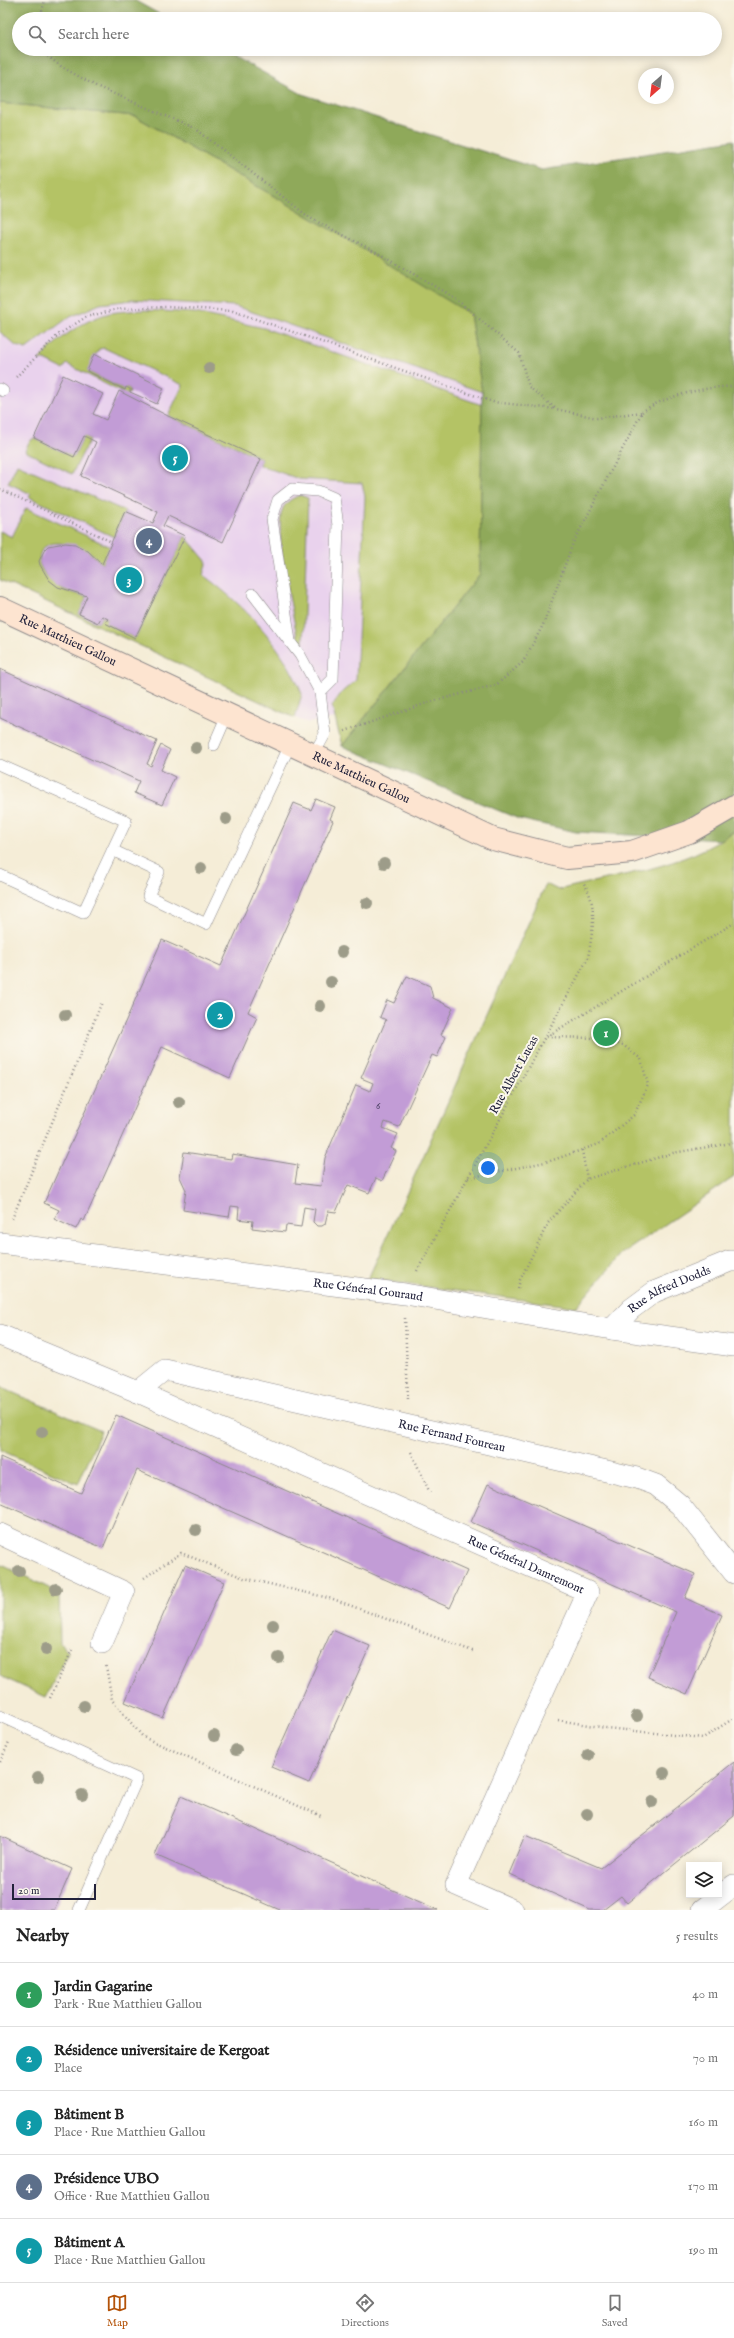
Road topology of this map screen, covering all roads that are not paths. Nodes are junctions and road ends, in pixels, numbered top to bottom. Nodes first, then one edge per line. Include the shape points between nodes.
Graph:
1 (253, 594) dead end
2 (0, 608) edge
3 (290, 641) junction
4 (320, 692) junction
5 (228, 716) junction
6 (214, 745) dead end
7 (290, 745) junction
8 (313, 756) junction
9 (0, 765) edge
10 (734, 806) edge
11 (112, 850) junction
12 (0, 875) edge
13 (1, 1245) edge
14 (734, 1261) edge
15 (612, 1329) junction
16 (0, 1335) edge
17 (734, 1346) edge
18 (138, 1392) junction
19 (0, 1534) edge
20 (734, 1573) edge
21 (102, 1643) road end
22 (0, 1716) edge
23 (734, 1885) edge
24 (79, 1910) edge
25 (512, 1910) edge
26 (702, 1910) edge

1 - 3 lane
2 - 5 street, Rue Matthieu Gallou
3 - 4 lane
3 - 4 lane via 272,519 278,500 292,489 318,490 334,498 338,525 333,679
4 - 8 lane via 325,734
5 - 6 lane
5 - 7 street, Rue Matthieu Gallou
7 - 8 street, Rue Matthieu Gallou
7 - 11 lane via 206,924 148,896 159,872
8 - 10 street, Rue Matthieu Gallou via 493,839 567,858 632,852 689,832
9 - 11 lane via 126,821
11 - 12 lane via 83,913
13 - 15 street, Rue Général Gouraud via 404,1294
14 - 15 street, Rue Alfred Dodds via 654,1292 631,1309
15 - 17 street, Rue Général Gouraud
16 - 18 street, Rue Général Damremont
18 - 20 street, Rue Fernand Foureau via 165,1370 637,1478 656,1485 680,1505
18 - 25 street, Rue Général Damremont via 588,1592 456,1885
19 - 21 street via 124,1592
22 - 24 lane via 137,1779
23 - 26 street

